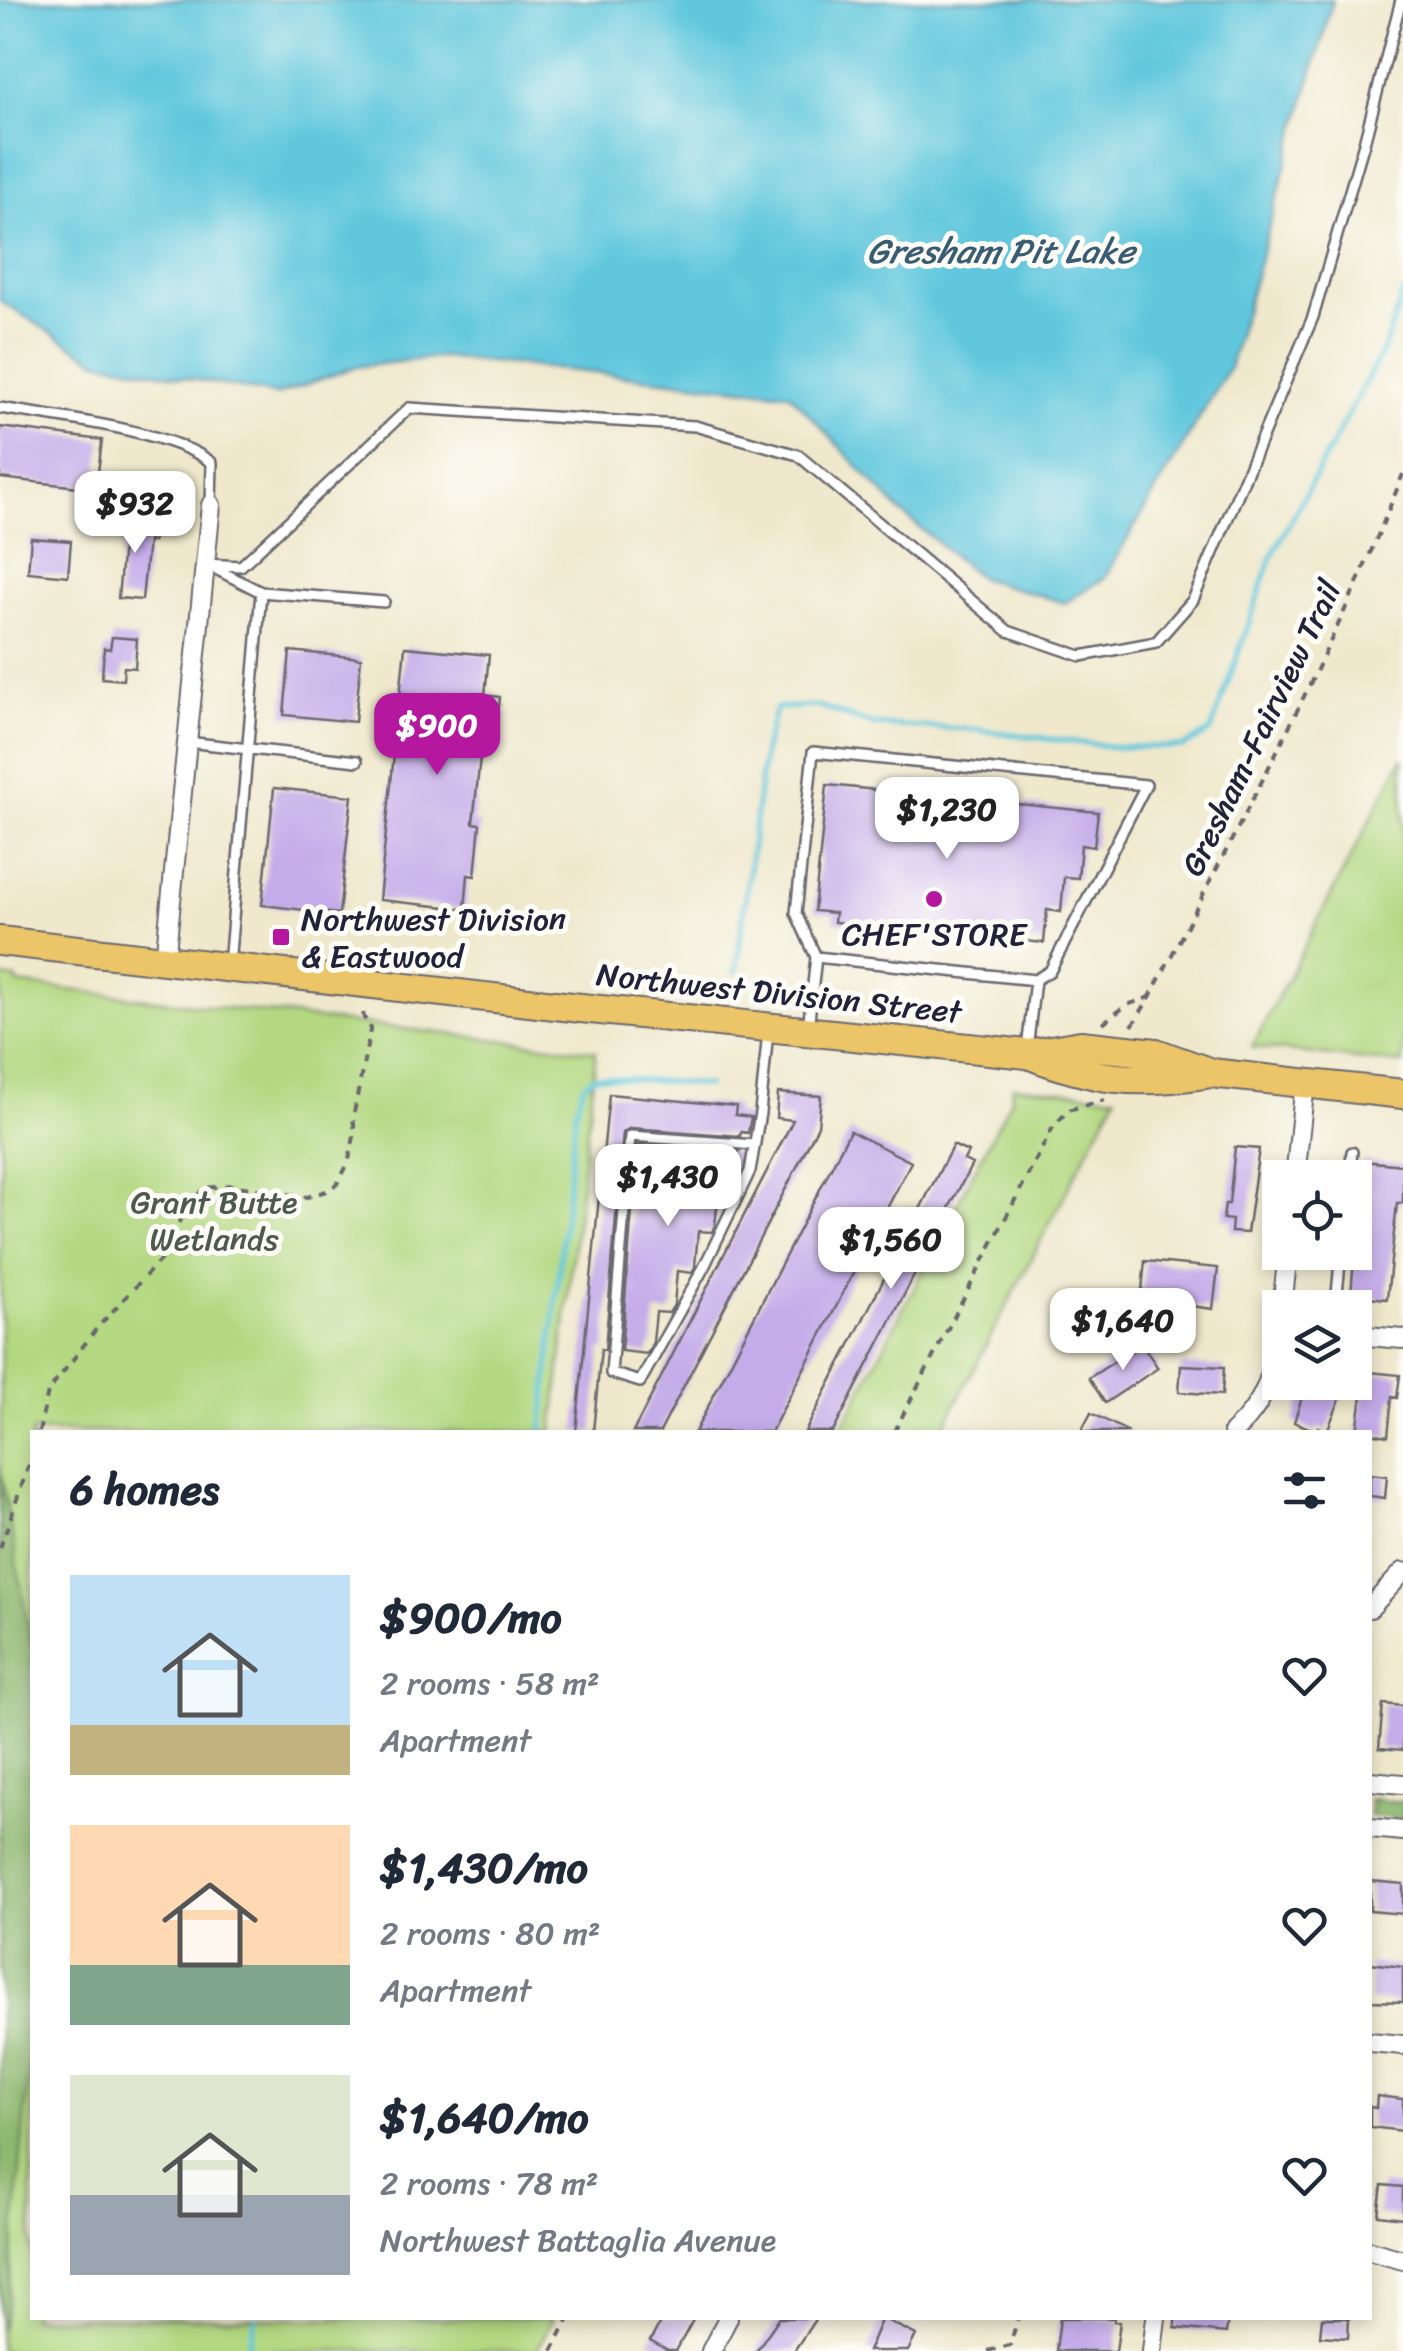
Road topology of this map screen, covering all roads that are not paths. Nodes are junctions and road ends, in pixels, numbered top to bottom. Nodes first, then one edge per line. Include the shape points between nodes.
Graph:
1 (1401, 0) edge
2 (0, 408) edge
3 (211, 505) joint
4 (204, 564) junction
5 (261, 592) junction
6 (384, 602) dead end
7 (187, 742) junction
8 (248, 749) junction
9 (357, 761) dead end
10 (0, 941) edge
11 (816, 957) junction
12 (166, 961) junction
13 (229, 968) junction
14 (1035, 980) junction
15 (768, 1028) junction
16 (808, 1032) junction
17 (1027, 1054) junction
18 (1212, 1073) junction
19 (1306, 1083) junction
20 (1403, 1094) edge
21 (755, 1145) junction
22 (1352, 1152) dead end
23 (1298, 1160) edge
24 (1351, 1160) edge
25 (1372, 1336) edge
26 (1403, 1339) edge
27 (1262, 1397) edge
28 (1235, 1430) edge
29 (1403, 1572) edge
30 (1372, 1606) edge
31 (1372, 1781) edge
32 (1403, 1784) edge
33 (1372, 1828) edge
34 (1403, 1832) edge
35 (1372, 2042) edge
36 (1403, 2045) edge
37 (1372, 2252) edge
38 (1403, 2260) edge
39 (727, 2320) edge
40 (1156, 2320) edge
41 (711, 2351) edge
42 (1152, 2351) edge

1 - 4 lane via 1313,317 1193,600 1156,642 1081,656 1008,631 798,455 696,426 408,408 242,566
2 - 3 lane via 195,449 212,463
3 - 4 street
4 - 5 lane
4 - 7 street
5 - 6 lane
5 - 8 lane
7 - 8 lane
7 - 12 street
8 - 9 lane
8 - 13 lane
10 - 12 main road, Northwest Division Street
11 - 14 lane
11 - 14 lane via 796,913 813,752 1146,785 1050,971
11 - 16 lane
12 - 13 main road, Northwest Division Street
13 - 15 main road, Northwest Division Street
14 - 17 lane
15 - 16 main road, Northwest Division Street
15 - 21 lane
16 - 17 main road, Northwest Division Street
17 - 18 main road, Northwest Division Street via 1081,1045 1156,1053
17 - 18 main road, Northwest Division Street via 1078,1074 1153,1082
18 - 19 main road, Northwest Division Street
19 - 20 main road, Northwest Division Street
19 - 23 street
21 - 21 lane via 750,1171 704,1267 640,1382 611,1373 630,1136
22 - 24 lane
25 - 26 street
27 - 28 street
29 - 30 street
31 - 32 street
33 - 34 street
35 - 36 street
37 - 38 street
39 - 41 street
40 - 42 street

